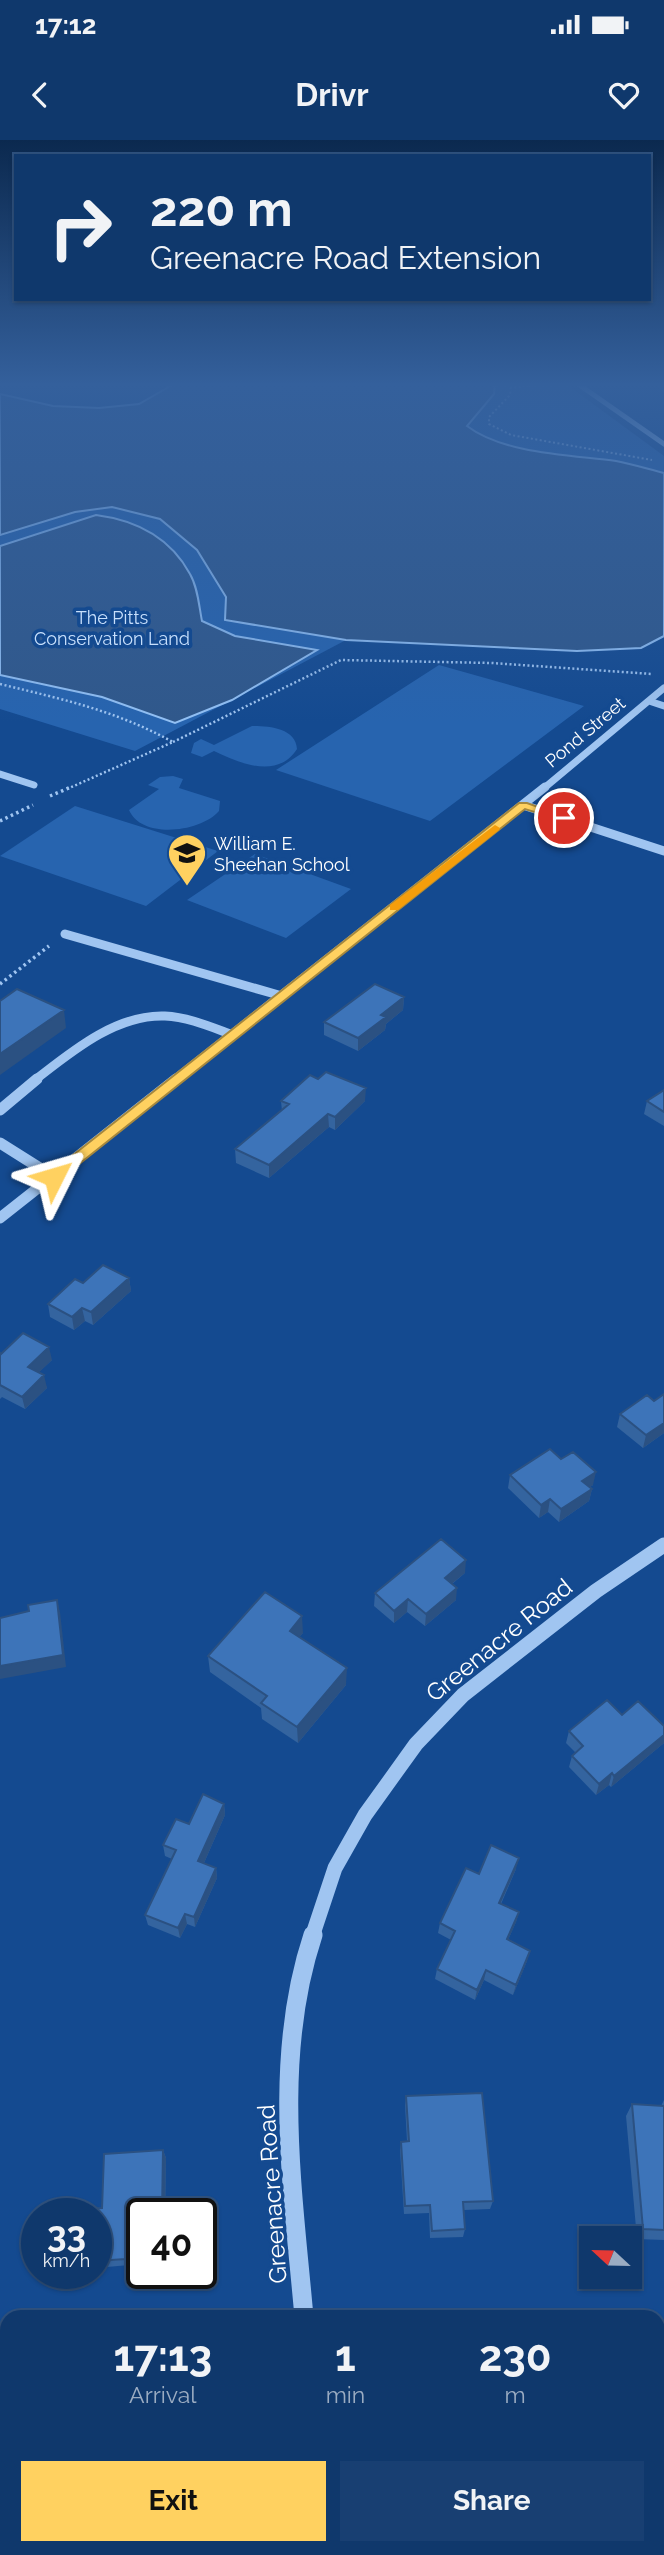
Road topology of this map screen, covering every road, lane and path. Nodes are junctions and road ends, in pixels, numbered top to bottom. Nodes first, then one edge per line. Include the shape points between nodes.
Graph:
1 (660, 674) dead end
2 (0, 684) edge
3 (664, 688) edge
4 (649, 701) junction
5 (664, 706) edge
6 (173, 742) junction
7 (0, 774) edge
8 (34, 785) dead end
9 (523, 805) junction
10 (0, 821) edge
11 (664, 851) edge
12 (65, 934) joint
13 (0, 984) edge
14 (282, 996) junction
15 (233, 1035) junction
16 (0, 1110) edge
17 (0, 1143) edge
18 (54, 1177) junction
19 (0, 1218) edge
20 (664, 1545) edge
21 (303, 2310) edge

1 - 6 path via 492,663 341,660
2 - 6 path via 100,708
3 - 4 street, Pond Street
4 - 5 street
4 - 9 street, Pond Street
6 - 10 path
7 - 8 street
9 - 11 street
9 - 14 street, Pond Street
12 - 13 path
12 - 14 street
14 - 15 street, Pond Street
15 - 16 street via 189,1020 156,1016 128,1021 108,1029
15 - 18 street, Pond Street
17 - 18 street
18 - 19 street, Pond Street
20 - 21 street, Greenacre Road via 596,1591 463,1695 416,1744 365,1815 335,1868 303,1965 293,2030 288,2128

